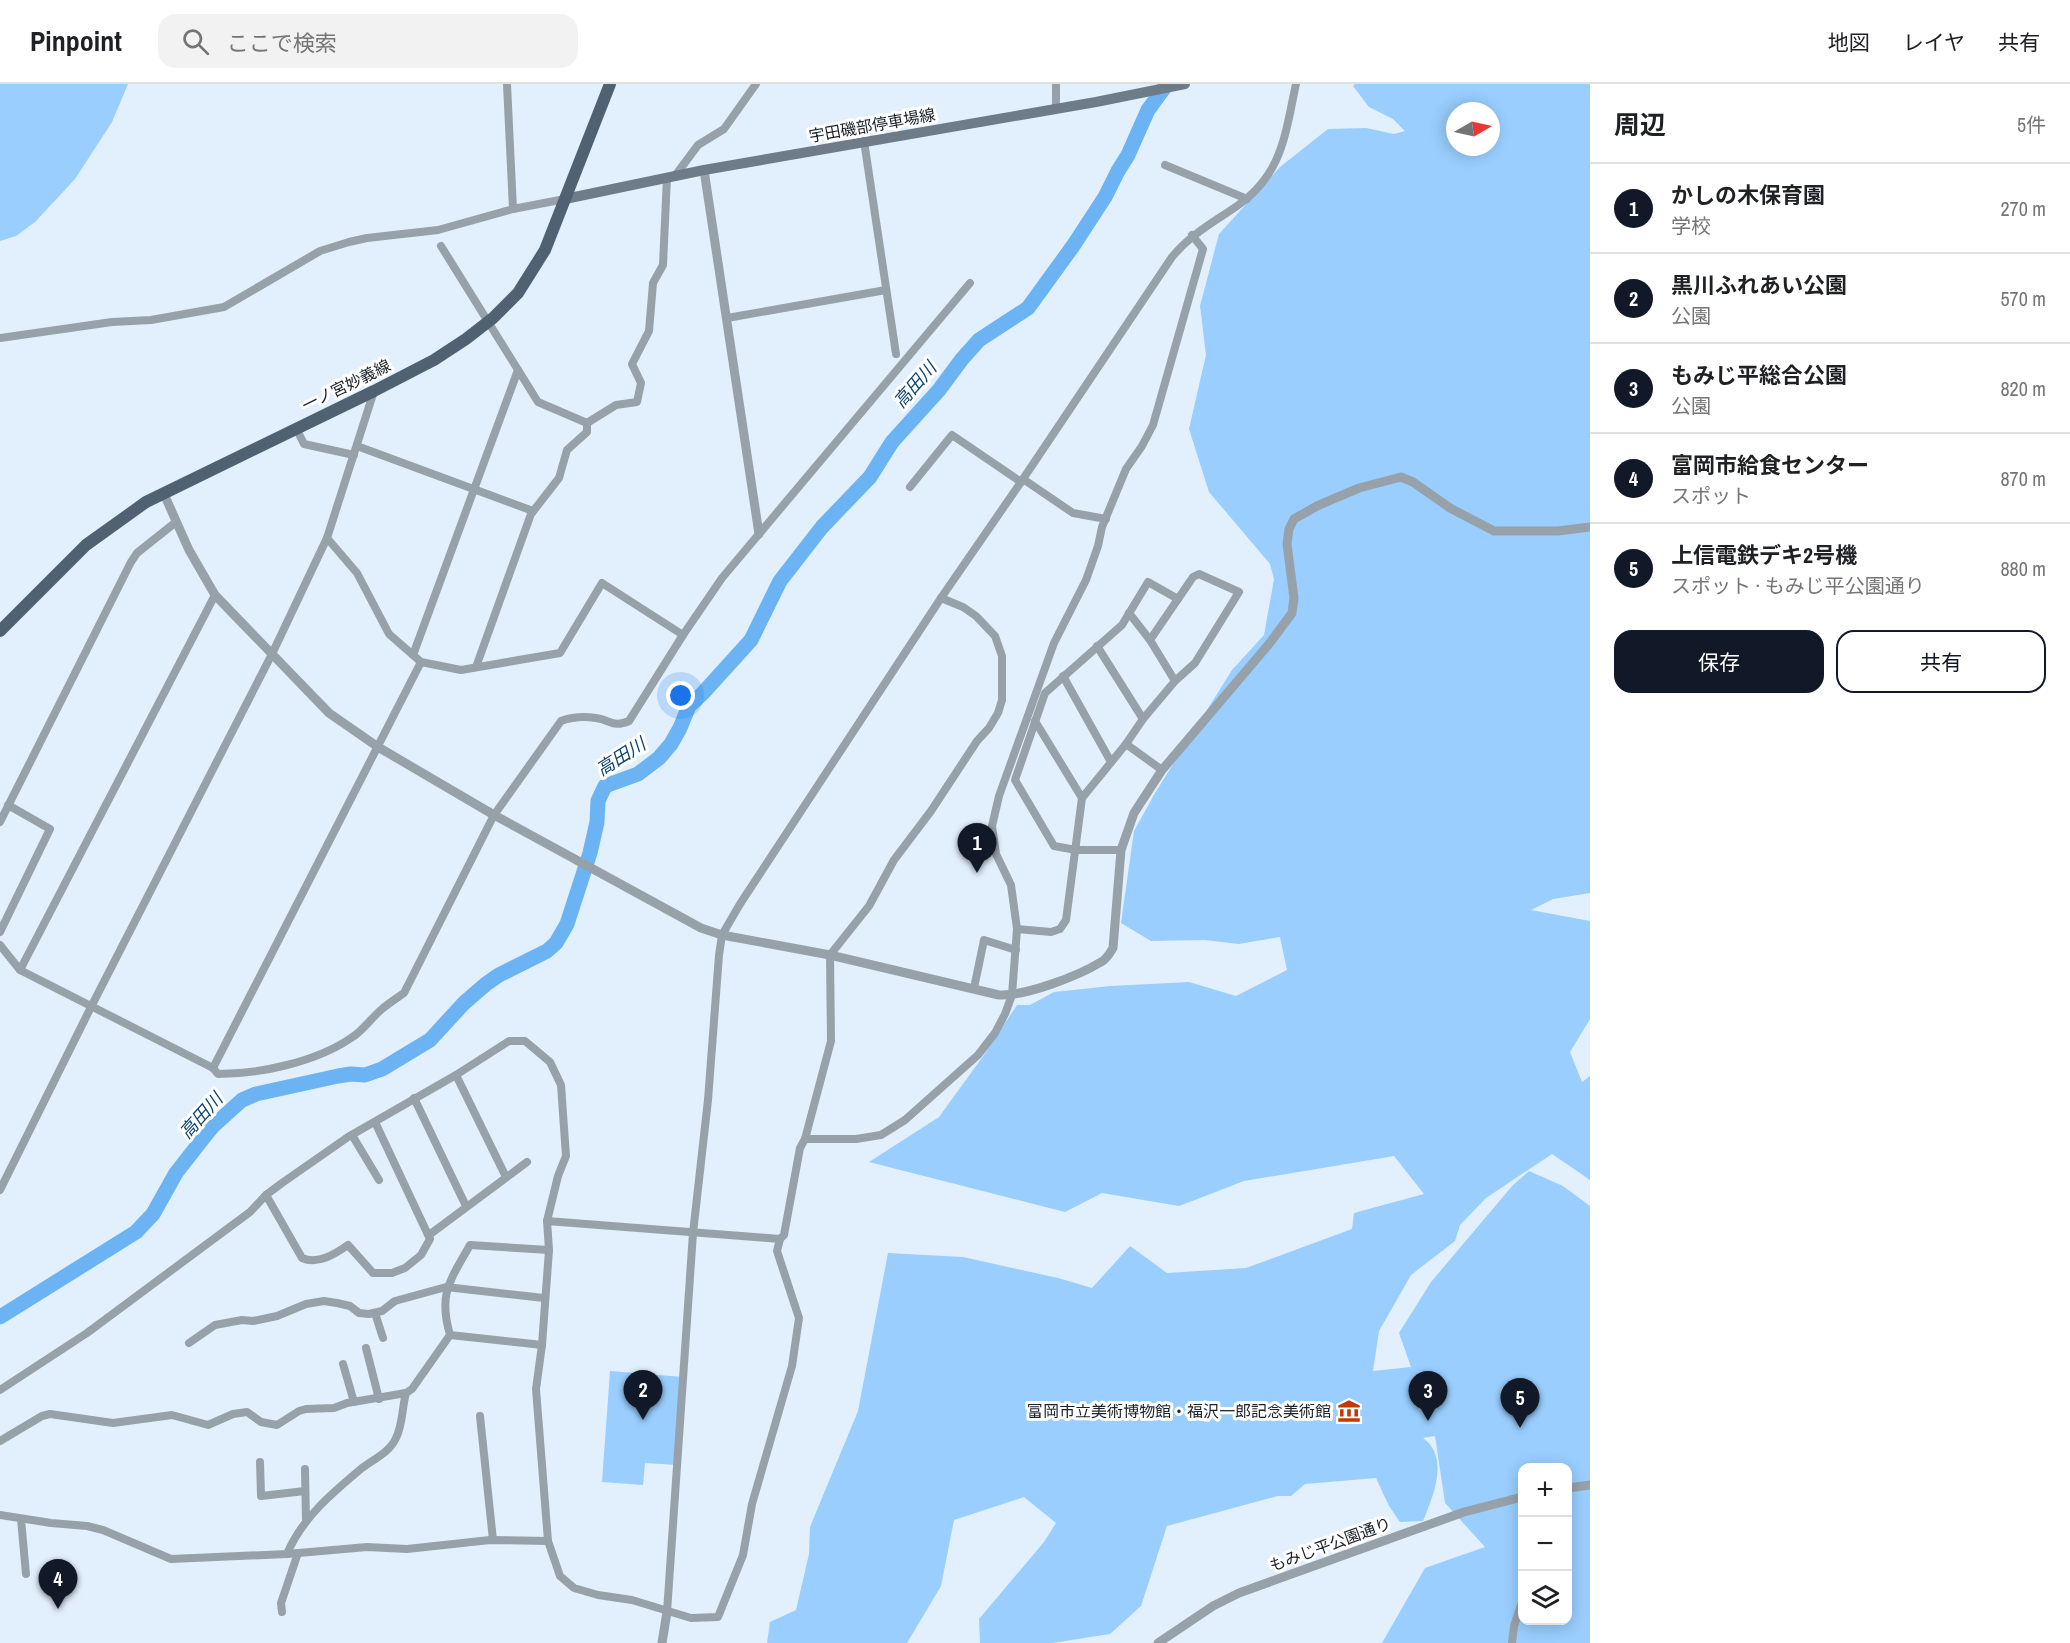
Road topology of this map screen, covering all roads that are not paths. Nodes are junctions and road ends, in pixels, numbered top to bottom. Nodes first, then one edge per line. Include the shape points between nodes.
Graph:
1 (507, 84) edge
2 (610, 84) edge
3 (756, 84) edge
4 (1056, 84) edge
5 (1296, 84) edge
6 (1183, 85) edge
7 (1056, 108) junction
8 (864, 141) junction
9 (1165, 165) dead end
10 (704, 170) junction
11 (671, 176) junction
12 (565, 199) junction
13 (1247, 199) junction
14 (513, 210) junction
15 (1192, 235) junction
16 (441, 246) dead end
17 (970, 283) dead end
18 (886, 290) junction
19 (727, 318) junction
20 (488, 323) junction
21 (0, 338) edge
22 (896, 354) dead end
23 (518, 370) junction
24 (374, 391) junction
25 (587, 423) junction
26 (296, 428) junction
27 (357, 446) junction
28 (354, 455) junction
29 (1022, 481) junction
30 (910, 487) dead end
31 (474, 489) junction
32 (164, 494) junction
33 (533, 511) junction
34 (1106, 519) junction
35 (176, 522) junction
36 (1590, 526) edge
37 (759, 534) junction
38 (327, 538) junction
39 (215, 595) junction
40 (941, 598) junction
41 (1179, 599) junction
42 (1129, 614) junction
43 (0, 631) edge
44 (683, 635) junction
45 (1150, 639) junction
46 (1097, 646) junction
47 (272, 654) junction
48 (413, 655) junction
49 (421, 662) junction
50 (476, 667) junction
51 (1063, 676) junction
52 (1175, 681) junction
53 (1143, 719) junction
54 (1035, 721) junction
55 (1126, 744) junction
56 (378, 747) junction
57 (1111, 762) junction
58 (1162, 770) junction
59 (1082, 798) junction
60 (9, 805) junction
61 (494, 815) junction
62 (0, 822) edge
63 (1076, 850) junction
64 (1121, 850) junction
65 (1017, 929) junction
66 (0, 932) edge
67 (722, 935) junction
68 (0, 945) edge
69 (1016, 950) junction
70 (830, 955) junction
71 (20, 970) junction
72 (974, 988) junction
73 (1012, 995) junction
74 (91, 1007) junction
75 (213, 1068) junction
76 (456, 1075) junction
77 (414, 1098) junction
78 (375, 1122) junction
79 (352, 1135) junction
80 (805, 1139) junction
81 (527, 1162) dead end
82 (506, 1177) junction
83 (379, 1180) dead end
84 (0, 1190) edge
85 (266, 1195) junction
86 (466, 1206) junction
87 (546, 1221) junction
88 (693, 1233) junction
89 (429, 1235) junction
90 (780, 1239) junction
91 (549, 1250) junction
92 (446, 1287) junction
93 (544, 1298) junction
94 (375, 1313) junction
95 (450, 1335) junction
96 (383, 1338) dead end
97 (189, 1343) dead end
98 (542, 1345) junction
99 (366, 1347) dead end
100 (343, 1364) dead end
101 (0, 1390) edge
102 (406, 1393) junction
103 (379, 1399) junction
104 (354, 1402) junction
105 (480, 1416) dead end
106 (0, 1441) edge
107 (260, 1462) dead end
108 (305, 1469) dead end
109 (1590, 1485) edge
110 (1572, 1487) edge
111 (305, 1491) junction
112 (1518, 1498) edge
113 (0, 1515) edge
114 (21, 1519) junction
115 (306, 1521) junction
116 (493, 1540) junction
117 (548, 1541) junction
118 (298, 1553) junction
119 (287, 1554) junction
120 (26, 1574) dead end
121 (282, 1612) dead end
122 (667, 1612) junction
123 (1518, 1614) edge
124 (1160, 1642) edge
125 (662, 1643) edge
126 (1512, 1643) edge

1 - 14 street
2 - 12 main road, 一ノ宮妙義線
3 - 11 street via 724,129 698,145
4 - 7 street
5 - 13 street via 1282,150 1261,185
6 - 7 main road, 宇田磯部停車場線
7 - 8 main road, 宇田磯部停車場線
8 - 10 main road, 宇田磯部停車場線
8 - 18 street
9 - 13 street
10 - 11 main road, 宇田磯部停車場線
10 - 19 street
11 - 12 main road, 宇田磯部停車場線
11 - 25 street via 663,265 653,283 650,331 632,364 641,382 637,402 616,405
12 - 14 street
12 - 20 main road, 一ノ宮妙義線 via 533,272
13 - 15 street
14 - 21 street via 438,230 367,238 320,251 224,307 209,311
15 - 29 street via 1172,257
15 - 34 street via 1203,249 1153,425 1126,469
16 - 20 street
17 - 37 street
18 - 19 street
18 - 22 street
19 - 37 street
20 - 23 street
20 - 24 main road, 一ノ宮妙義線 via 452,348
23 - 25 street via 538,402
23 - 31 street
24 - 26 main road, 一ノ宮妙義線
24 - 27 street
25 - 33 street via 587,432 567,450 560,478
26 - 28 street via 304,444
26 - 32 main road, 一ノ宮妙義線
27 - 28 street
27 - 31 street
28 - 38 street
29 - 30 street via 952,435
29 - 34 street via 1073,513
29 - 40 street
31 - 33 street
31 - 48 street
32 - 35 street
32 - 43 main road, 一ノ宮妙義線 via 129,513 86,545
33 - 50 street
34 - 65 street via 1086,580 1054,643 996,806 992,826 996,854 1011,885
35 - 39 street
35 - 60 street via 131,562
36 - 58 street via 1558,531 1494,531 1401,477 1359,488 1294,519 1287,544 1294,598 1292,613
37 - 44 street via 722,578
38 - 47 street
38 - 48 street via 357,573 389,634
39 - 47 street
39 - 71 street
40 - 67 street
40 - 70 street via 976,616 995,636 1002,656 1002,700 998,713 894,860 869,906
41 - 42 street via 1148,582
41 - 45 street
41 - 52 street via 1199,574 1239,592 1195,663
42 - 45 street
42 - 46 street
44 - 50 street via 602,583 560,653
44 - 61 street via 629,721 620,725 573,717 561,722
45 - 52 street
46 - 51 street
46 - 53 street
47 - 56 street via 329,713
47 - 74 street
48 - 49 street
49 - 50 street via 460,670
49 - 56 street
51 - 54 street via 1045,693
51 - 57 street
52 - 53 street
53 - 55 street
54 - 59 street
54 - 63 street via 1015,780 1054,846
55 - 57 street
55 - 58 street
56 - 61 street
56 - 75 street
57 - 59 street
58 - 64 street via 1134,813
59 - 63 street
60 - 62 street
60 - 66 street via 50,829
61 - 67 street via 701,928
61 - 75 street via 404,993 354,1037 328,1052 285,1065 230,1074 218,1074
63 - 64 street
63 - 65 street via 1066,920 1060,929
64 - 73 street via 1113,948 1104,961 1059,981
65 - 69 street
67 - 70 street
67 - 88 street
68 - 71 street
69 - 72 street via 984,940
69 - 73 street
70 - 72 street
70 - 80 street via 831,1041
71 - 74 street
72 - 73 street
73 - 80 street via 995,1033 978,1055 905,1120 881,1135
74 - 75 street
74 - 84 street
76 - 77 street
76 - 82 street
76 - 87 street via 509,1041 525,1041 550,1062 561,1085 566,1156
77 - 78 street
77 - 86 street
78 - 79 street
78 - 89 street
79 - 83 street
79 - 85 street
80 - 90 street
81 - 82 street
82 - 86 street
85 - 89 street via 306,1260 328,1257 348,1245 373,1273 392,1273 414,1262 429,1243
85 - 101 street via 250,1212 87,1333
86 - 89 street
87 - 88 street
87 - 91 street
88 - 90 street
88 - 122 street
90 - 122 street via 777,1251 799,1318 792,1366 752,1504 743,1554 718,1617 691,1618
91 - 92 street via 470,1245
91 - 93 street
92 - 93 street
92 - 94 street via 395,1301
92 - 95 street via 444,1315
93 - 98 street
94 - 96 street
94 - 97 street via 359,1313 350,1306 324,1301 277,1316 215,1325
95 - 98 street
95 - 102 street
98 - 117 street via 536,1389
99 - 103 street
100 - 104 street
102 - 103 street
102 - 115 street via 400,1427 390,1448 332,1494
103 - 104 street
104 - 106 street via 299,1411 277,1425 261,1422 247,1412 208,1425 172,1415 113,1423 50,1414
105 - 116 street
107 - 111 street via 261,1496
108 - 111 street
109 - 110 street
111 - 115 street
112 - 124 street, もみじ平公園通り via 1464,1512 1239,1593
113 - 114 street
114 - 119 street via 103,1530 171,1559
114 - 120 street
115 - 119 street
116 - 117 street
116 - 118 street via 407,1549 367,1547
117 - 122 street via 560,1576 574,1588
118 - 119 street
118 - 121 street via 281,1603
122 - 125 street
123 - 126 street

